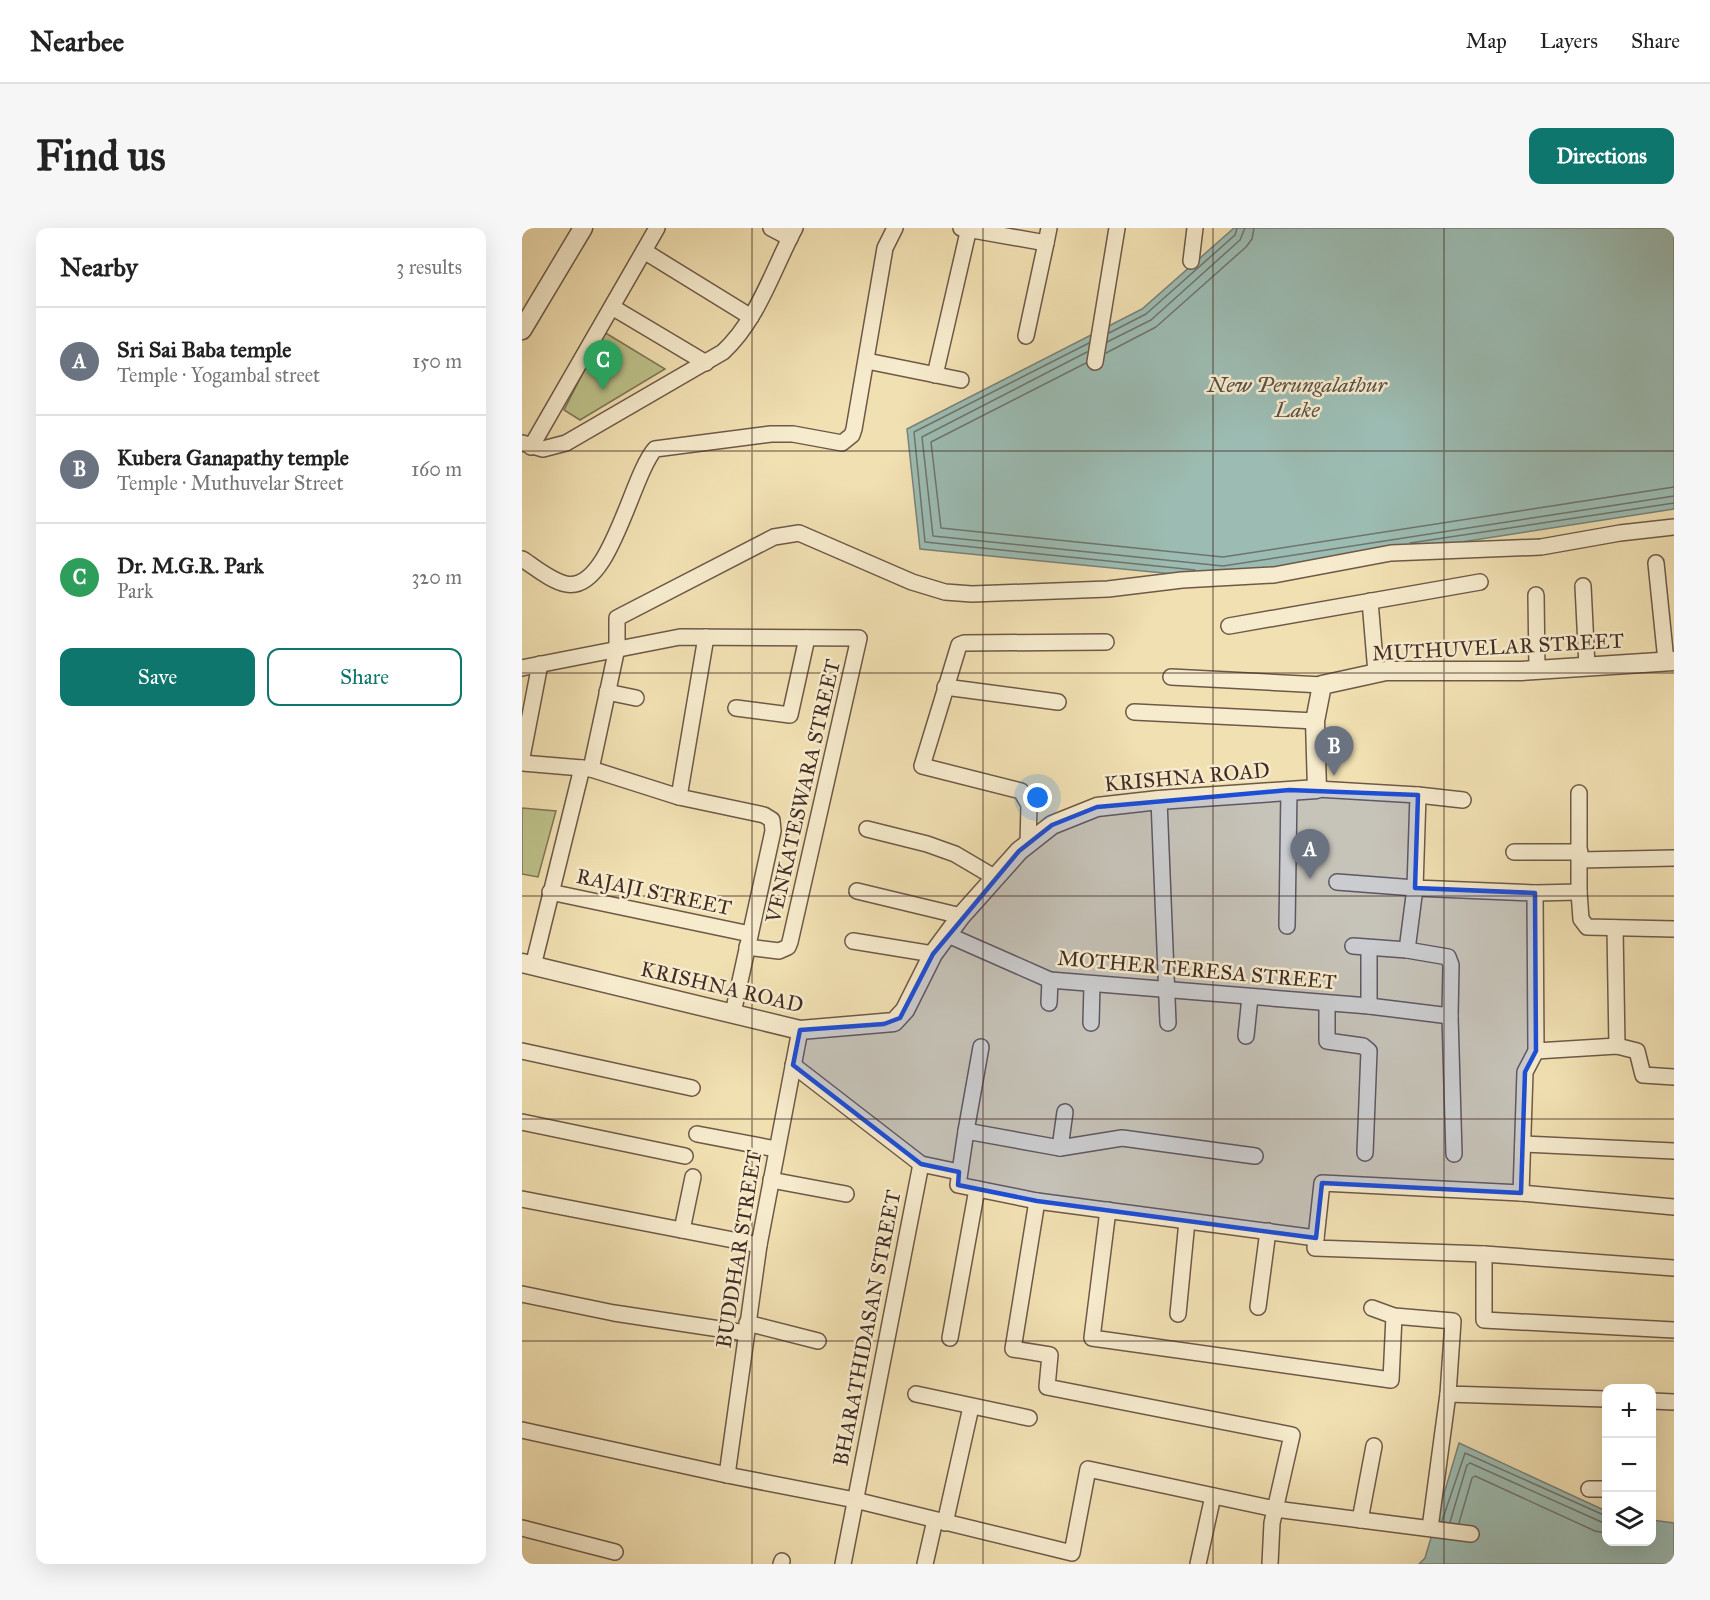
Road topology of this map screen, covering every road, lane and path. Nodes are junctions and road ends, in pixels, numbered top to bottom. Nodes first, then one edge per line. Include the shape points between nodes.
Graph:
1 (583, 228) edge
2 (657, 228) edge
3 (771, 228) edge
4 (895, 228) edge
5 (1117, 228) edge
6 (1196, 228) edge
7 (966, 229) edge
8 (792, 233) edge
9 (1048, 236) edge
10 (644, 251) junction
11 (1191, 261) dead end
12 (612, 307) junction
13 (751, 317) junction
14 (522, 330) edge
15 (1026, 336) dead end
16 (867, 361) junction
17 (1095, 362) dead end
18 (706, 363) junction
19 (935, 375) junction
20 (961, 380) dead end
21 (527, 445) edge
22 (1674, 527) edge
23 (522, 559) edge
24 (1656, 563) dead end
25 (1480, 582) dead end
26 (1583, 586) dead end
27 (1536, 595) dead end
28 (1370, 601) junction
29 (1229, 626) dead end
30 (706, 637) junction
31 (807, 638) junction
32 (1107, 642) dead end
33 (617, 648) junction
34 (1670, 661) edge
35 (540, 664) junction
36 (1587, 666) junction
37 (522, 668) edge
38 (1537, 670) junction
39 (1376, 673) junction
40 (1171, 677) dead end
41 (1322, 685) junction
42 (945, 687) junction
43 (607, 692) junction
44 (636, 698) dead end
45 (1058, 702) dead end
46 (736, 708) dead end
47 (1134, 712) dead end
48 (1315, 721) junction
49 (522, 757) edge
50 (522, 763) edge
51 (586, 768) junction
52 (1317, 789) junction
53 (1289, 790) junction
54 (1579, 793) dead end
55 (1418, 795) junction
56 (679, 797) junction
57 (1159, 800) junction
58 (1463, 800) dead end
59 (867, 829) dead end
60 (1028, 844) junction
61 (1514, 852) dead end
62 (1580, 856) junction
63 (1674, 858) edge
64 (994, 877) junction
65 (1337, 882) dead end
66 (1415, 888) junction
67 (857, 891) dead end
68 (550, 892) junction
69 (1579, 892) junction
70 (1535, 893) junction
71 (961, 916) junction
72 (1287, 926) dead end
73 (1615, 928) junction
74 (1674, 929) edge
75 (948, 935) junction
76 (748, 940) junction
77 (853, 941) dead end
78 (1353, 946) dead end
79 (1369, 948) junction
80 (1407, 950) junction
81 (933, 954) junction
82 (527, 965) edge
83 (1050, 980) junction
84 (1092, 984) junction
85 (1167, 990) junction
86 (1250, 997) junction
87 (1049, 1003) dead end
88 (1327, 1003) junction
89 (1368, 1006) junction
90 (733, 1013) junction
91 (1450, 1016) junction
92 (1091, 1023) dead end
93 (1168, 1023) dead end
94 (800, 1030) junction
95 (1246, 1036) dead end
96 (1617, 1046) junction
97 (981, 1047) dead end
98 (522, 1051) edge
99 (1536, 1051) junction
100 (793, 1065) junction
101 (1674, 1077) edge
102 (692, 1088) dead end
103 (1065, 1112) dead end
104 (522, 1122) edge
105 (966, 1131) junction
106 (697, 1134) dead end
107 (1523, 1144) junction
108 (1060, 1148) junction
109 (776, 1149) junction
110 (1674, 1151) edge
111 (1365, 1153) dead end
112 (1454, 1154) dead end
113 (685, 1156) dead end
114 (1255, 1156) dead end
115 (921, 1164) junction
116 (693, 1177) dead end
117 (959, 1178) junction
118 (771, 1180) junction
119 (977, 1189) junction
120 (1521, 1193) junction
121 (846, 1194) dead end
122 (522, 1199) edge
123 (1037, 1201) junction
124 (1674, 1207) edge
125 (1108, 1210) junction
126 (1187, 1221) junction
127 (682, 1230) junction
128 (1268, 1231) junction
129 (1316, 1238) junction
130 (759, 1245) junction
131 (1484, 1254) junction
132 (1674, 1268) edge
133 (522, 1294) edge
134 (1258, 1307) dead end
135 (1372, 1308) dead end
136 (1178, 1314) dead end
137 (1394, 1316) junction
138 (746, 1328) junction
139 (1674, 1330) edge
140 (950, 1338) dead end
141 (818, 1341) dead end
142 (916, 1394) dead end
143 (1448, 1394) junction
144 (1602, 1400) edge
145 (1656, 1401) edge
146 (1674, 1402) edge
147 (971, 1407) junction
148 (1029, 1418) dead end
149 (522, 1430) edge
150 (1374, 1446) dead end
151 (727, 1475) junction
152 (1588, 1489) dead end
153 (1602, 1489) edge
154 (1213, 1496) junction
155 (855, 1500) junction
156 (1275, 1509) junction
157 (1360, 1520) junction
158 (940, 1522) junction
159 (522, 1528) edge
160 (1430, 1528) junction
161 (1471, 1534) dead end
162 (615, 1552) dead end
163 (843, 1564) edge
164 (925, 1564) edge
165 (1198, 1564) edge
166 (1270, 1564) edge

1 - 14 street
2 - 10 street
3 - 8 street
4 - 16 street via 885,248
5 - 17 street
6 - 11 street
7 - 9 street
7 - 19 street
8 - 13 street
9 - 15 street
10 - 12 street
10 - 13 street
12 - 18 street
12 - 21 street
13 - 18 street via 736,340
16 - 19 street
16 - 23 street via 854,429 842,443 771,434 655,449 611,544 589,579 567,584
18 - 21 street via 566,443 554,448
19 - 20 street
22 - 33 street via 1541,548 1420,550 1274,574 1108,589 972,594 945,592 912,582 792,532 774,537 621,614 615,624
24 - 34 street
25 - 28 street
26 - 36 street
27 - 38 street
28 - 29 street
28 - 39 street
30 - 31 street
30 - 33 street via 680,637
30 - 56 street
31 - 46 street via 790,715
31 - 76 street, VENKATESWARA STREET via 859,638 790,942 779,951
32 - 42 street via 964,643 957,649
33 - 35 street
33 - 43 street
34 - 36 street, MUTHUVELAR STREET
35 - 37 street
35 - 49 street
36 - 38 street, MUTHUVELAR STREET
38 - 39 street, MUTHUVELAR STREET
39 - 41 street, MUTHUVELAR STREET
40 - 41 street
41 - 48 street
42 - 45 street
42 - 60 street via 922,766 1022,791 1029,805
43 - 44 street
43 - 51 street
47 - 48 street
48 - 52 street
50 - 51 street
51 - 56 street
51 - 68 street
52 - 53 street, KRISHNA ROAD
52 - 55 street
53 - 57 street, KRISHNA ROAD
53 - 72 street
54 - 62 street
55 - 58 street
55 - 66 street
56 - 76 street via 772,820 773,831
57 - 60 street, KRISHNA ROAD via 1097,807 1052,825
57 - 85 street
59 - 64 street via 955,854
60 - 64 street, KRISHNA ROAD
61 - 62 street
62 - 63 street
62 - 69 street
64 - 71 street, KRISHNA ROAD
65 - 66 street
66 - 70 street
66 - 80 street
67 - 71 street
68 - 76 street, RAJAJI STREET
68 - 82 street
69 - 70 street
69 - 73 street via 1583,924
70 - 99 street
71 - 75 street, KRISHNA ROAD
73 - 74 street
73 - 96 street
75 - 81 street, KRISHNA ROAD
75 - 83 street, MOTHER TERESA STREET
76 - 90 street
77 - 81 street
78 - 79 street
79 - 80 street
79 - 89 street
80 - 91 street via 1449,957
81 - 94 street, KRISHNA ROAD via 905,1010 894,1022
82 - 90 street, KRISHNA ROAD
83 - 84 street, MOTHER TERESA STREET
83 - 87 street
84 - 85 street, MOTHER TERESA STREET
84 - 92 street
85 - 86 street, MOTHER TERESA STREET
85 - 93 street
86 - 88 street, MOTHER TERESA STREET
86 - 95 street
88 - 89 street, MOTHER TERESA STREET
88 - 111 street via 1327,1041 1363,1046 1369,1051
89 - 91 street, MOTHER TERESA STREET
90 - 94 street, KRISHNA ROAD
91 - 112 street
94 - 100 street, BUDDHAR STREET
96 - 99 street
96 - 101 street via 1636,1051 1643,1075
97 - 105 street
98 - 102 street
99 - 107 street via 1525,1072
100 - 109 street, BUDDHAR STREET
100 - 115 street
103 - 108 street
104 - 113 street
105 - 108 street
105 - 117 street
106 - 109 street
107 - 110 street
107 - 120 street
108 - 114 street via 1122,1138
109 - 118 street, BUDDHAR STREET
115 - 117 street
115 - 155 street, BHARATHIDASAN STREET
116 - 127 street
117 - 119 street
118 - 121 street
118 - 130 street, BUDDHAR STREET
119 - 123 street
119 - 140 street
120 - 124 street
120 - 129 street via 1322,1183
122 - 127 street
123 - 125 street
123 - 156 street via 1013,1349 1050,1355 1047,1387 1292,1435
125 - 126 street
125 - 137 street via 1092,1338 1390,1380
126 - 128 street
126 - 136 street
127 - 130 street
128 - 129 street
128 - 134 street
129 - 131 street via 1315,1248
130 - 138 street, BUDDHAR STREET
131 - 132 street
131 - 139 street via 1484,1320
133 - 138 street via 614,1313
135 - 137 street
137 - 143 street via 1454,1321
138 - 141 street
138 - 151 street, BUDDHAR STREET
142 - 147 street
143 - 144 street
143 - 160 street
145 - 146 street
147 - 148 street
147 - 158 street
149 - 151 street
150 - 157 street
151 - 155 street
152 - 153 street
154 - 156 street
154 - 158 street via 1088,1469 1072,1553
154 - 165 street
155 - 158 street
155 - 163 street, BHARATHIDASAN STREET
156 - 157 street
156 - 166 street
157 - 160 street
158 - 164 street
159 - 162 street
160 - 161 street

